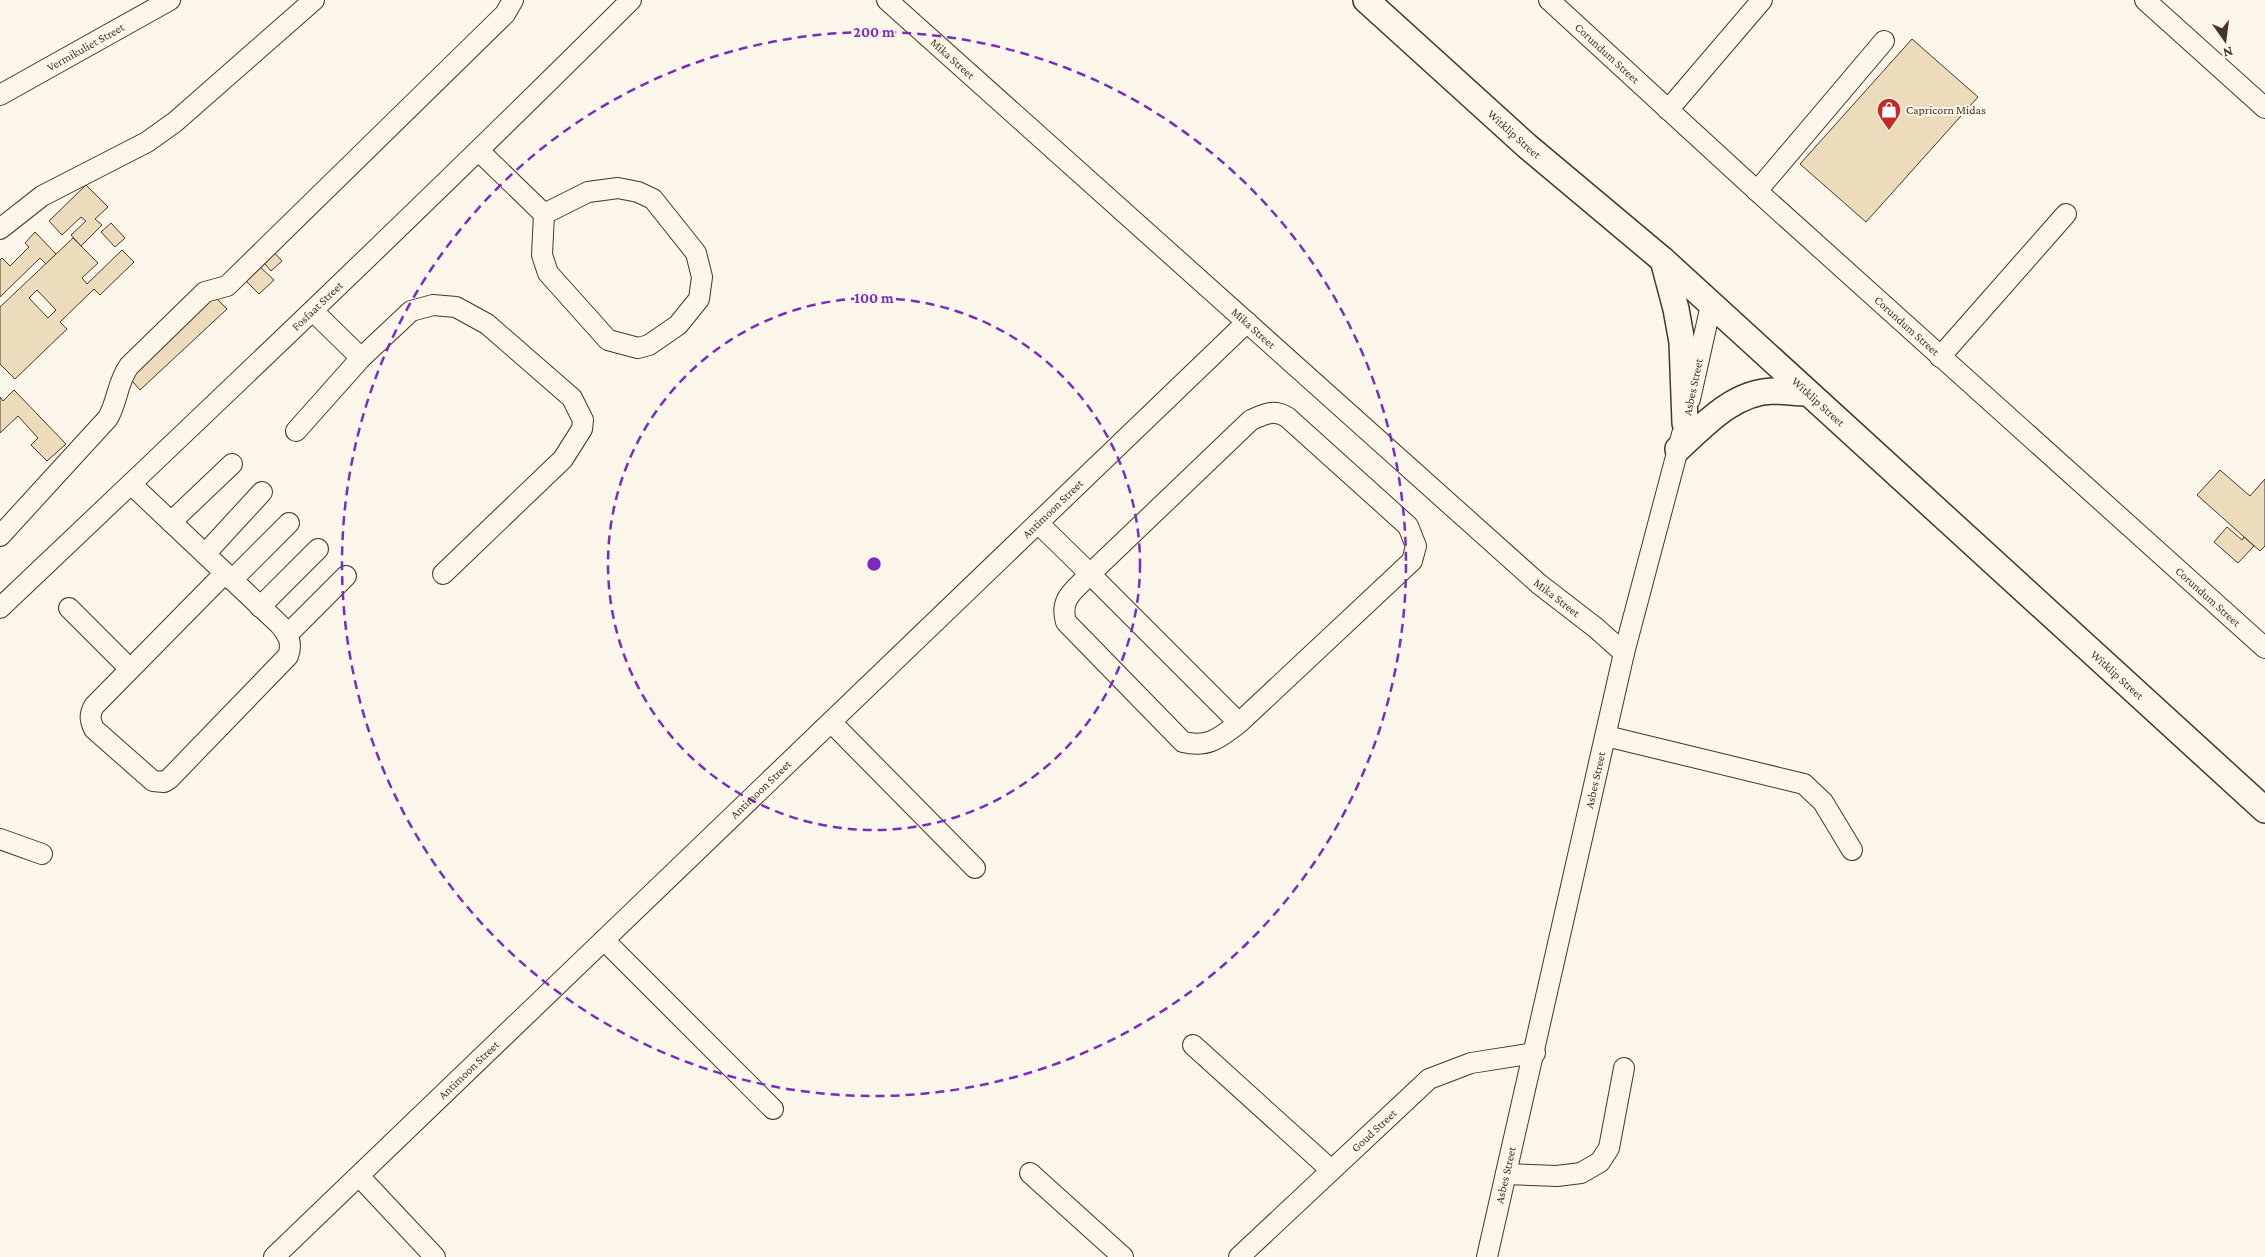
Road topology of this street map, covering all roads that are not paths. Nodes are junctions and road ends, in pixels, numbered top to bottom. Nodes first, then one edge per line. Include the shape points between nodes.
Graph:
1 (170, 0) edge
2 (314, 0) edge
3 (513, 0) edge
4 (631, 0) edge
5 (887, 0) edge
6 (1366, 0) edge
7 (1762, 0) edge
8 (2145, 0) edge
9 (1554, 2) edge
10 (1884, 41) dead end
11 (0, 95) edge
12 (2265, 108) edge
13 (1668, 110) junction
14 (479, 151) junction
15 (1757, 191) junction
16 (544, 214) junction
17 (2066, 214) dead end
18 (0, 228) edge
19 (1663, 260) junction
20 (1711, 306) junction
21 (313, 311) junction
22 (1246, 322) junction
23 (1940, 357) junction
24 (361, 358) junction
25 (1808, 393) junction
26 (1685, 423) junction
27 (296, 431) dead end
28 (1678, 448) junction
29 (232, 464) dead end
30 (131, 484) junction
31 (262, 492) dead end
32 (171, 522) junction
33 (289, 523) dead end
34 (1038, 523) junction
35 (0, 536) edge
36 (318, 549) dead end
37 (205, 554) junction
38 (443, 574) dead end
39 (1090, 574) junction
40 (346, 576) dead end
41 (229, 577) junction
42 (260, 607) junction
43 (0, 608) edge
44 (69, 608) dead end
45 (287, 635) junction
46 (2265, 648) edge
47 (1624, 653) junction
48 (130, 669) junction
49 (831, 722) junction
50 (1239, 723) junction
51 (1606, 736) junction
52 (2265, 810) edge
53 (0, 840) edge
54 (1852, 850) dead end
55 (42, 854) dead end
56 (975, 868) dead end
57 (604, 940) junction
58 (1193, 1045) dead end
59 (1534, 1053) junction
60 (1624, 1068) dead end
61 (773, 1109) dead end
62 (1331, 1170) junction
63 (1030, 1173) dead end
64 (1506, 1174) junction
65 (359, 1176) junction
66 (274, 1257) edge
67 (435, 1257) edge
68 (1123, 1257) edge
69 (1239, 1257) edge
70 (1487, 1257) edge

1 - 11 street, Vermikuliet Street
2 - 18 street via 176,122 140,146 42,196
3 - 35 street via 505,14 226,286 205,292 129,366 120,379 116,404 108,418
4 - 14 street, Fosfaat Street
5 - 22 street, Mika Street
6 - 19 main road, Witklip Street via 1526,146
7 - 13 street
8 - 12 street
9 - 13 street, Corundum Street
10 - 15 street
13 - 15 street, Corundum Street
14 - 16 street
14 - 21 street, Fosfaat Street
15 - 23 street, Corundum Street
16 - 16 street via 588,192 618,188 653,199 696,253 702,277 699,299 678,325 649,345 638,348 608,340 548,273 542,255
17 - 23 street
19 - 20 main road, Witklip Street
19 - 26 main road via 1682,342
20 - 25 main road, Witklip Street
20 - 26 street, Asbes Street
21 - 24 street
21 - 30 street, Fosfaat Street
22 - 34 street, Antimoon Street
22 - 47 street, Mika Street via 1539,584
23 - 46 street, Corundum Street
24 - 27 street
24 - 38 street via 411,311 433,305 456,307 487,324 572,398 579,408 582,429 563,459
25 - 28 main road via 1772,391 1745,398 1716,413
25 - 52 main road, Witklip Street
26 - 28 street, Asbes Street
28 - 47 street, Asbes Street
29 - 32 street
30 - 32 street
30 - 43 street, Fosfaat Street
31 - 37 street
32 - 37 street
33 - 41 street
34 - 39 street
34 - 49 street, Antimoon Street
36 - 42 street
37 - 41 street
39 - 50 street
39 - 50 street via 1065,600 1063,612 1066,622 1183,742 1203,745
39 - 50 street via 1251,420 1267,412 1287,417 1408,526 1416,546 1412,561
40 - 45 street
41 - 42 street
41 - 48 street
42 - 45 street
44 - 48 street
45 - 48 street via 291,645 288,656 164,782 148,778 94,729 90,720 94,706
47 - 51 street, Asbes Street
49 - 56 street
49 - 57 street, Antimoon Street
51 - 54 street via 1804,784 1822,802
51 - 59 street, Asbes Street
53 - 55 street
57 - 61 street
57 - 65 street, Antimoon Street
58 - 62 street
59 - 62 street, Goud Street via 1472,1063 1430,1078
59 - 64 street, Asbes Street
60 - 64 street via 1609,1148 1600,1162 1581,1173 1556,1176
62 - 69 street, Goud Street
63 - 68 street
64 - 70 street, Asbes Street
65 - 66 street, Antimoon Street
65 - 67 street

